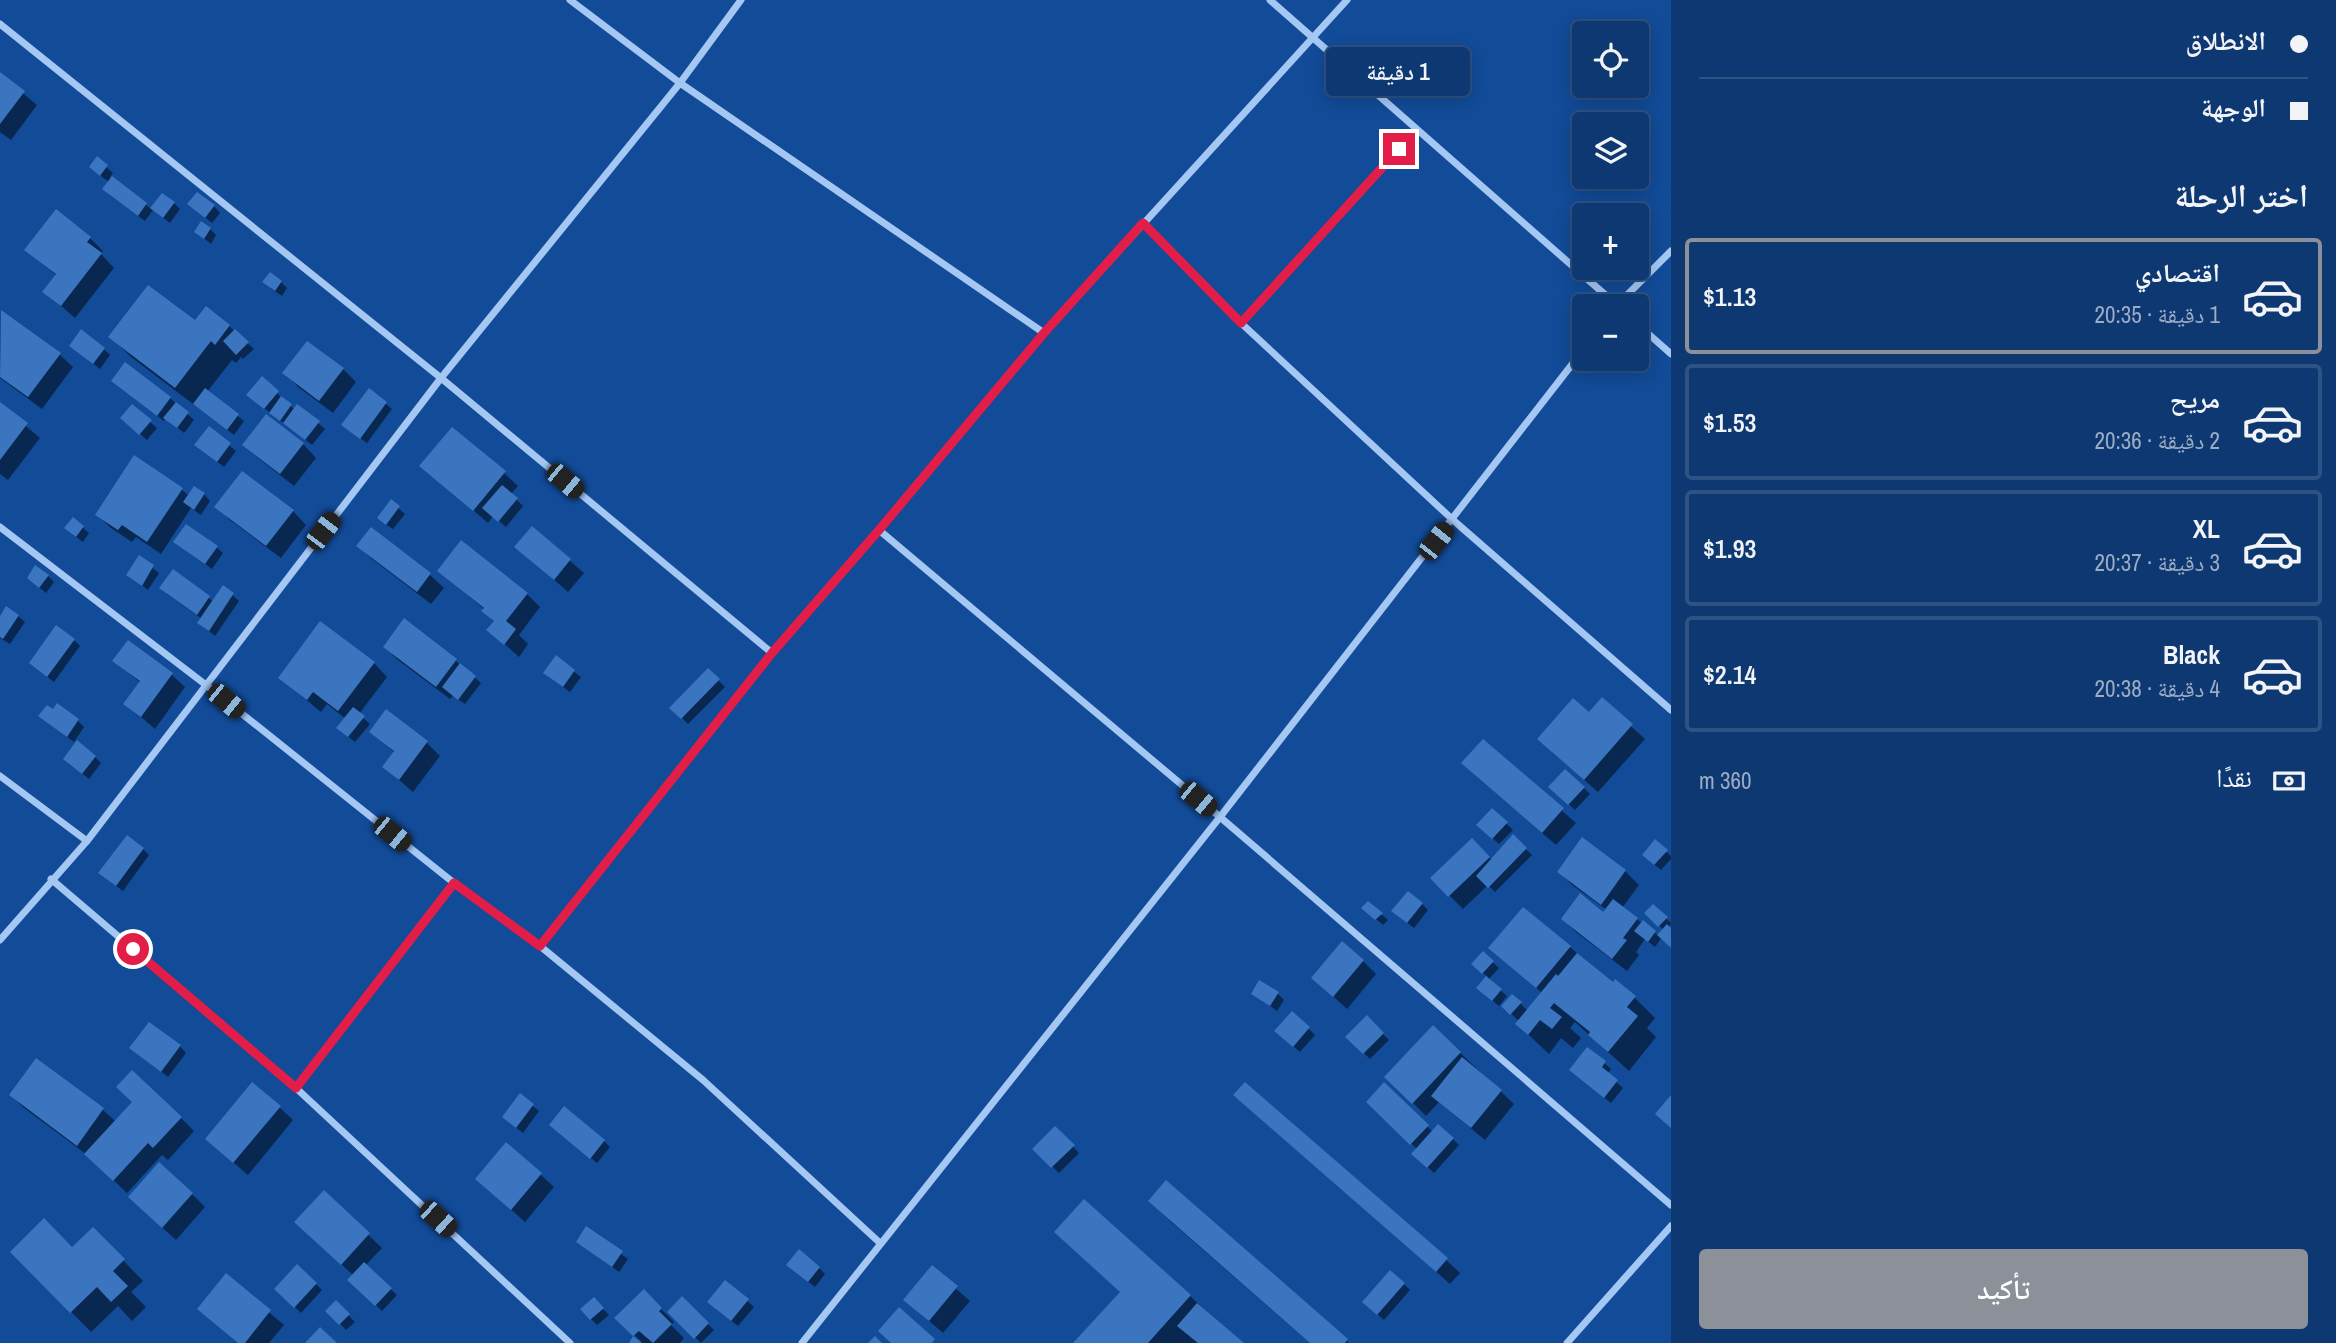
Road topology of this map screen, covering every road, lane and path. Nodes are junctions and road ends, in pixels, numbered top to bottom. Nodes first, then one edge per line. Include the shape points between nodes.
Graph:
1 (569, 0) edge
2 (741, 0) edge
3 (1270, 0) edge
4 (1347, 0) edge
5 (0, 24) edge
6 (1312, 36) junction
7 (680, 83) junction
8 (1417, 130) junction
9 (1143, 223) junction
10 (1671, 251) edge
11 (1603, 294) edge
12 (1629, 294) edge
13 (1241, 323) junction
14 (1044, 333) junction
15 (1649, 335) edge
16 (1671, 354) edge
17 (1572, 365) edge
18 (441, 378) junction
19 (1453, 520) junction
20 (0, 527) edge
21 (879, 530) junction
22 (772, 653) junction
23 (206, 685) junction
24 (1671, 710) edge
25 (0, 776) edge
26 (1220, 817) junction
27 (87, 841) junction
28 (51, 879) junction
29 (454, 883) junction
30 (0, 940) edge
31 (540, 946) junction
32 (296, 1088) junction
33 (1671, 1205) edge
34 (1671, 1226) edge
35 (880, 1243) junction
36 (570, 1343) edge
37 (803, 1343) edge
38 (1567, 1343) edge

1 - 7 street
2 - 7 street
3 - 6 street
4 - 6 street
5 - 18 street
6 - 8 street
6 - 9 street
7 - 14 street
7 - 18 street
8 - 11 street
8 - 13 street
9 - 13 street
9 - 14 street
10 - 12 street
13 - 19 street
14 - 21 street
15 - 16 street
17 - 19 street
18 - 22 street
18 - 23 street
19 - 24 street
19 - 26 street
20 - 23 street
21 - 22 street
21 - 26 street
22 - 31 street
23 - 27 street
23 - 29 street
25 - 27 street
26 - 33 street
26 - 35 street
27 - 28 street
28 - 30 street
28 - 32 street
29 - 31 street
29 - 32 street
31 - 35 street via 703,1080
32 - 36 street
34 - 38 street
35 - 37 street

